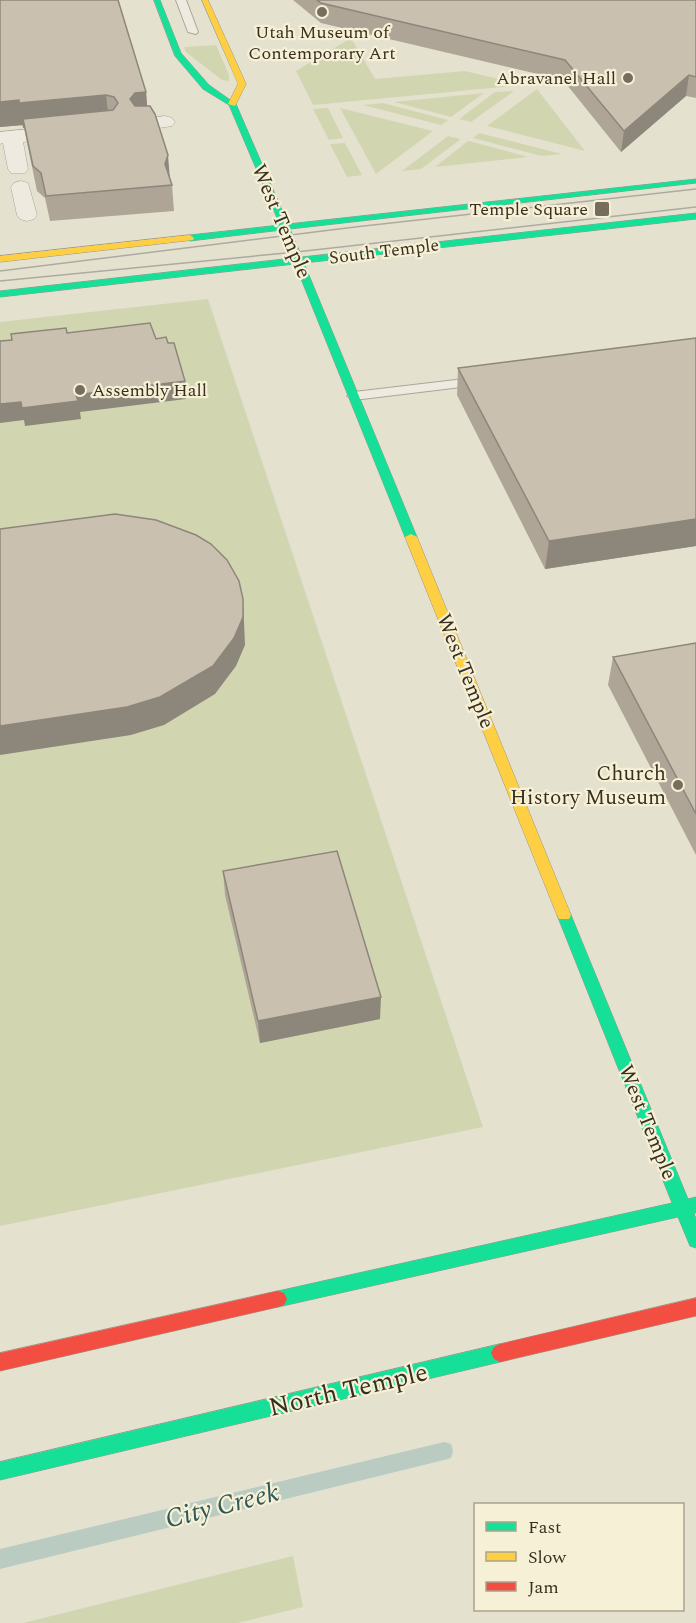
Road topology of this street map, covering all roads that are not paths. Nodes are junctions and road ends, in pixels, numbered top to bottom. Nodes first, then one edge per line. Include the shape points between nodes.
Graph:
1 (157, 0) edge
2 (181, 0) edge
3 (205, 0) edge
4 (193, 32) dead end
5 (232, 104) junction
6 (165, 122) dead end
7 (145, 124) edge
8 (87, 130) edge
9 (6, 137) edge
10 (696, 181) edge
11 (696, 216) edge
12 (28, 223) dead end
13 (285, 226) junction
14 (0, 259) edge
15 (299, 261) junction
16 (0, 294) edge
17 (499, 379) edge
18 (354, 396) junction
19 (690, 1207) edge
20 (696, 1240) edge
21 (696, 1306) edge
22 (0, 1362) edge
23 (0, 1471) edge

1 - 5 main road via 178,54 206,87
2 - 4 lane
3 - 5 main road via 242,84
5 - 13 main road, West Temple
6 - 7 street
8 - 9 street
9 - 12 street via 20,178
10 - 13 main road, South Temple
11 - 15 main road, South Temple
13 - 14 main road, South Temple
13 - 15 main road, West Temple
15 - 16 main road, South Temple
15 - 18 main road, West Temple
17 - 18 lane
18 - 19 main road, West Temple
19 - 20 main road, West Temple
19 - 22 main road
21 - 23 main road, North Temple

